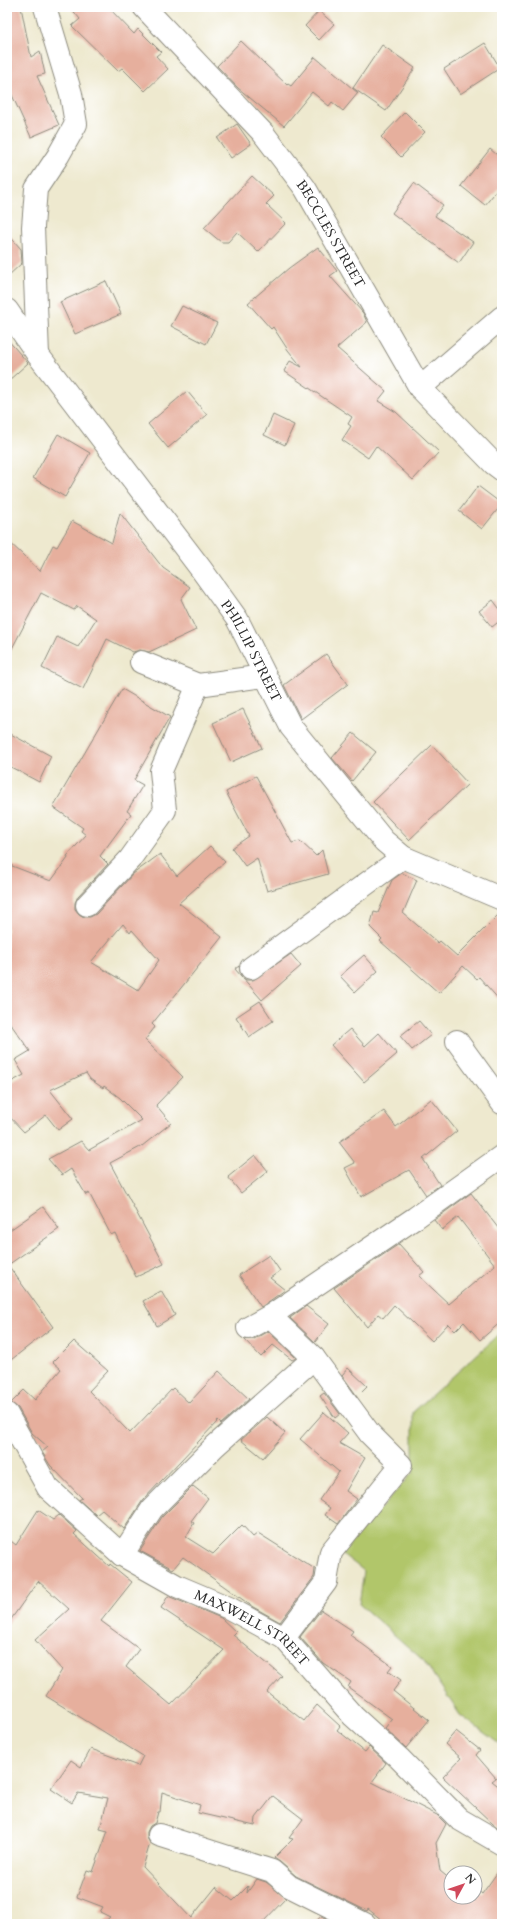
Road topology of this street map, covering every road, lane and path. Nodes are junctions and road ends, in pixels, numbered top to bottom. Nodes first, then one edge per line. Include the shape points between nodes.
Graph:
1 (45, 7) edge
2 (144, 7) edge
3 (7, 310) edge
4 (502, 317) edge
5 (38, 355) junction
6 (420, 388) junction
7 (502, 470) edge
8 (141, 662) dead end
9 (264, 676) junction
10 (198, 685) junction
11 (403, 857) junction
12 (502, 899) edge
13 (87, 905) dead end
14 (251, 968) dead end
15 (457, 1041) dead end
16 (502, 1103) edge
17 (502, 1156) edge
18 (270, 1316) junction
19 (248, 1328) dead end
20 (314, 1358) junction
21 (7, 1414) edge
22 (122, 1555) junction
23 (284, 1638) junction
24 (159, 1835) dead end
25 (502, 1844) edge
26 (365, 1924) edge

1 - 5 street via 71,94 76,124 36,189 33,226
2 - 6 street, BECCLES STREET via 263,133 305,188
3 - 5 street, PHILLIP STREET
4 - 6 street
5 - 9 street, PHILLIP STREET via 201,569 236,619
6 - 7 street, BECCLES STREET
8 - 10 street
9 - 10 street
9 - 11 street, PHILLIP STREET via 291,727 384,841
10 - 13 street via 162,771 165,810 130,859
11 - 12 street, PHILLIP STREET
11 - 14 street
15 - 16 street
17 - 18 street
18 - 19 street
18 - 20 street
20 - 22 street via 215,1446 152,1509
20 - 23 street via 370,1434 401,1465 331,1552 326,1582
21 - 22 street, MAXWELL STREET via 48,1488
22 - 23 street, MAXWELL STREET via 177,1586 229,1608
23 - 25 street, MAXWELL STREET via 353,1716 399,1758 459,1820
24 - 26 street via 272,1871 289,1886

